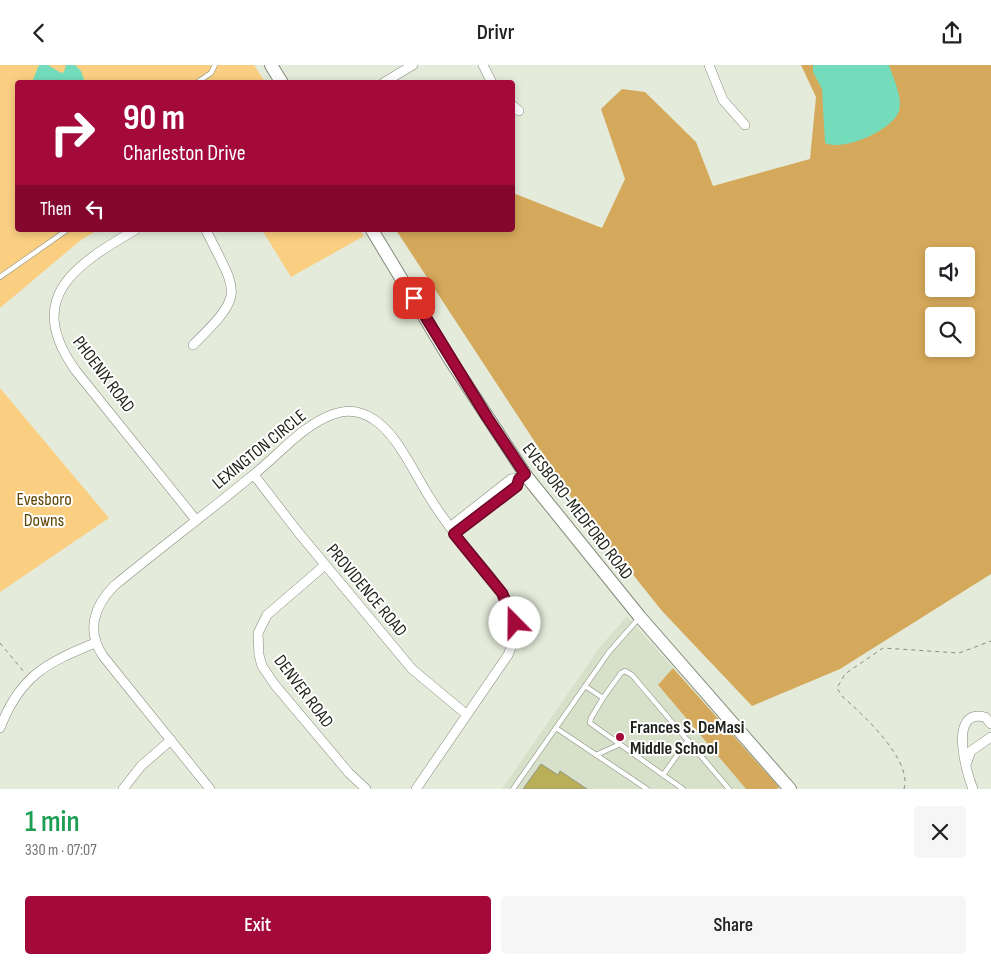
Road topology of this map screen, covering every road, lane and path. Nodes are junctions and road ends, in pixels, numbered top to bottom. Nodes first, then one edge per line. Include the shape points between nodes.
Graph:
1 (215, 65) edge
2 (271, 65) edge
3 (413, 65) edge
4 (483, 65) edge
5 (710, 65) edge
6 (200, 80) edge
7 (280, 80) edge
8 (388, 80) edge
9 (490, 80) edge
10 (745, 125) dead end
11 (64, 232) edge
12 (132, 232) edge
13 (207, 232) edge
14 (373, 232) edge
15 (0, 277) edge
16 (193, 345) dead end
17 (254, 475) junction
18 (522, 476) junction
19 (196, 520) junction
20 (452, 530) junction
21 (325, 565) junction
22 (640, 617) junction
23 (991, 641) edge
24 (0, 643) edge
25 (95, 643) junction
26 (30, 678) junction
27 (585, 686) junction
28 (604, 699) junction
29 (466, 714) junction
30 (991, 724) edge
31 (0, 728) edge
32 (556, 728) junction
33 (991, 737) edge
34 (171, 740) junction
35 (688, 740) junction
36 (618, 745) junction
37 (596, 755) junction
38 (966, 764) junction
39 (662, 775) junction
40 (123, 789) edge
41 (210, 789) edge
42 (366, 789) edge
43 (416, 789) edge
44 (513, 789) edge
45 (647, 789) edge
46 (683, 789) edge
47 (729, 789) edge
48 (790, 789) edge
49 (904, 789) edge
50 (973, 789) edge

1 - 6 lane via 211,73
2 - 7 street
3 - 8 street
4 - 9 street
5 - 10 street via 723,101
11 - 15 lane
12 - 19 street, PHOENIX ROAD via 90,258 70,275 55,310 57,336 76,371
13 - 16 street via 224,263 232,293 226,311
14 - 18 street, EVESBORO-MEDFORD ROAD
17 - 19 street, LEXINGTON CIRCLE
17 - 20 street, LEXINGTON CIRCLE via 314,425 333,414 353,411 382,425
17 - 21 street, PROVIDENCE ROAD
18 - 20 street via 517,486
18 - 22 street, EVESBORO-MEDFORD ROAD
19 - 25 street, LEXINGTON CIRCLE via 106,594 93,620
20 - 29 street, LEXINGTON CIRCLE via 502,593 515,623 508,655
21 - 29 street, PROVIDENCE ROAD via 412,669
21 - 42 street, DENVER ROAD via 267,615 258,633 259,655 262,666 275,685
22 - 27 lane
22 - 48 street, EVESBORO-MEDFORD ROAD
23 - 49 path via 959,653 883,647 845,673 840,680 837,687 842,696 891,748 899,761 905,775
24 - 26 path
25 - 26 street via 55,660
25 - 34 street
26 - 31 street via 12,701
27 - 28 lane
27 - 32 lane
28 - 35 lane via 620,673 625,671
28 - 36 lane via 590,723
29 - 43 street, LEXINGTON CIRCLE
30 - 38 street via 985,717 975,716 964,724
32 - 37 lane
32 - 44 lane
33 - 38 street via 971,751
34 - 40 street via 141,766
34 - 41 street
35 - 39 lane
35 - 47 lane
36 - 37 lane
36 - 39 lane
37 - 45 lane
38 - 50 street
39 - 46 lane

